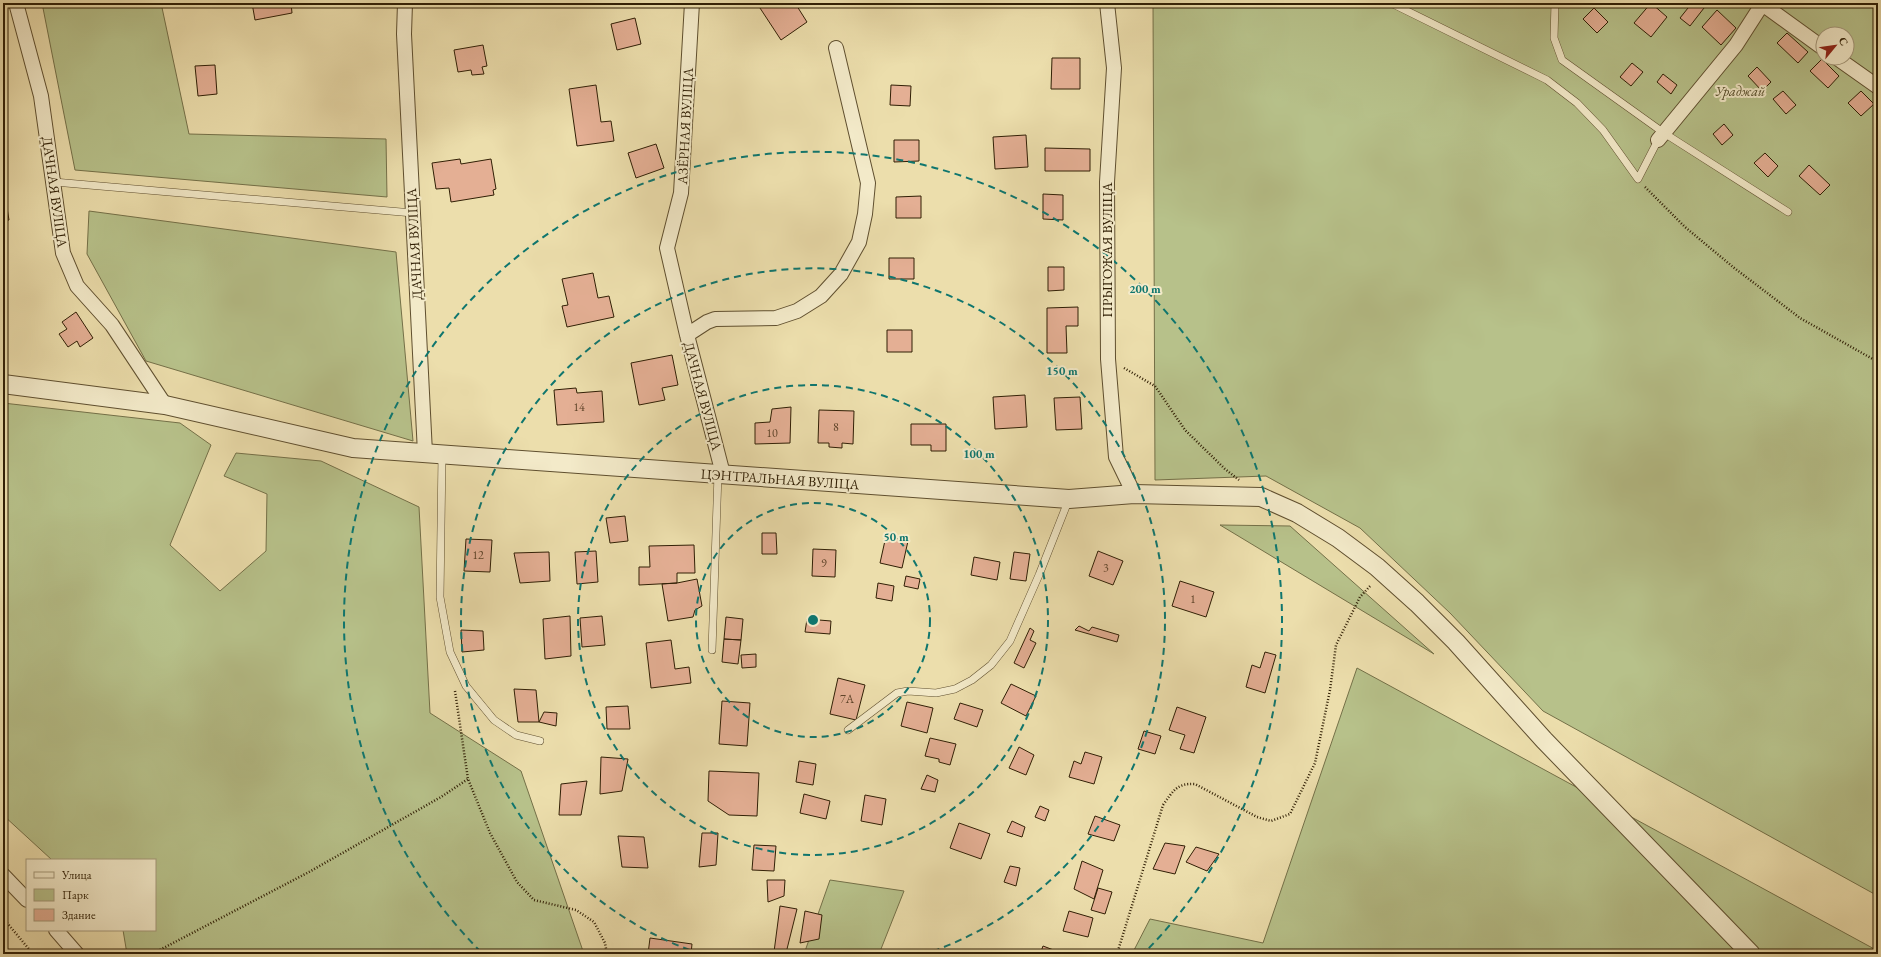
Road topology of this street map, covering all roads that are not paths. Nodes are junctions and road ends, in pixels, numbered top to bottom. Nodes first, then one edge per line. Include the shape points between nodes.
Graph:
1 (16, 3) edge
2 (405, 3) edge
3 (692, 3) edge
4 (1108, 3) edge
5 (1391, 3) edge
6 (1555, 3) edge
7 (1762, 4) edge
8 (1815, 42) edge
9 (836, 48) dead end
10 (1848, 66) edge
11 (1878, 87) edge
12 (1661, 137) junction
13 (54, 182) junction
14 (1788, 212) dead end
15 (413, 213) junction
16 (667, 248) joint
17 (687, 335) junction
18 (3, 384) edge
19 (165, 405) junction
20 (434, 454) junction
21 (720, 474) junction
22 (1134, 494) junction
23 (1069, 499) junction
24 (712, 650) dead end
25 (848, 730) dead end
26 (540, 741) dead end
27 (3, 875) edge
28 (26, 899) edge
29 (57, 931) edge
30 (76, 954) edge
31 (1750, 954) edge

1 - 13 street, ДАЧНАЯ ВУЛІЦА via 41,96
2 - 15 street, ДАЧНАЯ ВУЛІЦА via 404,34
3 - 16 street, АЗЁРНАЯ ВУЛІЦА via 681,193
4 - 22 street, ПРЫГОЖАЯ ВУЛІЦА via 1114,68 1107,182 1108,359 1116,456
5 - 12 lane via 1547,80 1577,103 1603,130 1638,179
6 - 12 lane via 1554,38 1562,60
7 - 8 street
7 - 12 street via 1736,45
9 - 17 street via 868,183 859,242 840,274 821,296 797,311 776,318 715,319
10 - 11 street
12 - 14 lane
13 - 15 lane
13 - 19 street, ДАЧНАЯ ВУЛІЦА via 63,252 77,286 112,325
15 - 20 street, ДАЧНАЯ ВУЛІЦА
16 - 17 street, ДАЧНАЯ ВУЛІЦА
17 - 21 street, ДАЧНАЯ ВУЛІЦА
18 - 19 street, ЦЭНТРАЛЬНАЯ ВУЛІЦА
19 - 20 street, ЦЭНТРАЛЬНАЯ ВУЛІЦА via 353,448
20 - 21 street, ЦЭНТРАЛЬНАЯ ВУЛІЦА
20 - 26 lane via 440,597 450,652 466,686 494,720 516,735
21 - 23 street, ЦЭНТРАЛЬНАЯ ВУЛІЦА
21 - 24 lane
22 - 23 street, ЦЭНТРАЛЬНАЯ ВУЛІЦА
22 - 31 street, ЦЭНТРАЛЬНАЯ ВУЛІЦА via 1261,497 1297,513 1338,538 1383,573 1456,642 1544,740
23 - 25 lane via 1010,641 991,665 955,689 936,693 897,693
27 - 28 street
29 - 30 street

